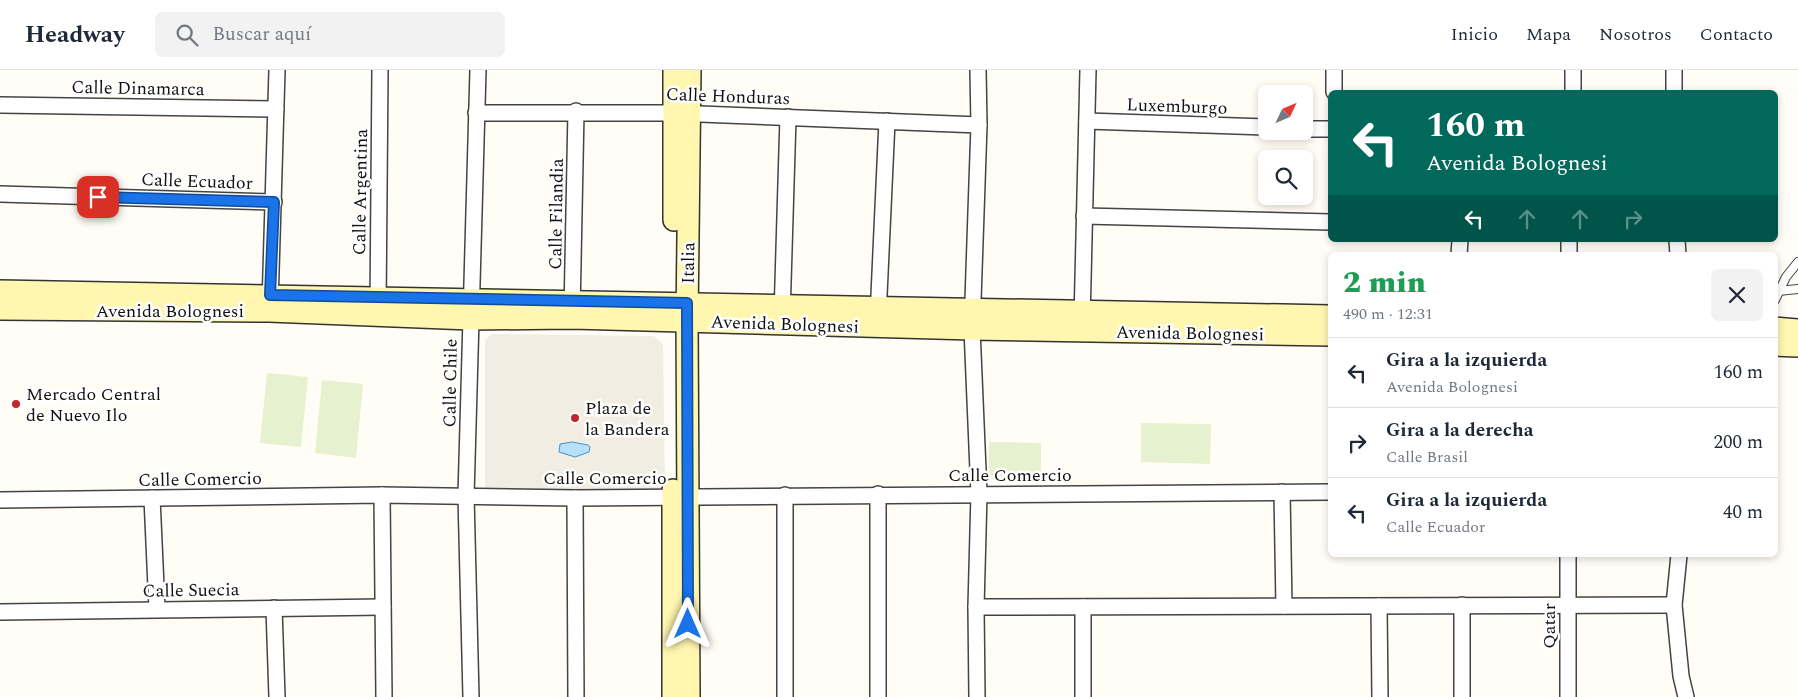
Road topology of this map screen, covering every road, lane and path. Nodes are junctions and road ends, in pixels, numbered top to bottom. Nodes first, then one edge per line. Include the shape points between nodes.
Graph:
1 (277, 70) edge
2 (380, 70) edge
3 (478, 70) edge
4 (674, 70) edge
5 (690, 70) edge
6 (978, 70) edge
7 (1088, 70) edge
8 (1334, 70) edge
9 (1573, 70) edge
10 (1674, 70) edge
11 (1334, 90) edge
12 (1572, 90) edge
13 (1674, 90) edge
14 (0, 104) edge
15 (276, 109) junction
16 (576, 111) junction
17 (476, 113) junction
18 (682, 113) junction
19 (788, 117) junction
20 (887, 121) junction
21 (1087, 122) junction
22 (978, 125) junction
23 (1258, 127) edge
24 (1313, 129) edge
25 (1328, 130) edge
26 (0, 194) edge
27 (274, 202) junction
28 (1084, 216) junction
29 (1328, 222) edge
30 (1798, 262) edge
31 (1798, 289) edge
32 (0, 291) edge
33 (1778, 291) joint
34 (270, 303) junction
35 (378, 306) junction
36 (471, 309) junction
37 (572, 309) junction
38 (0, 310) edge
39 (680, 312) junction
40 (782, 314) junction
41 (1328, 316) edge
42 (878, 317) junction
43 (972, 319) junction
44 (1082, 321) junction
45 (1778, 328) edge
46 (1798, 330) edge
47 (1328, 335) edge
48 (1778, 345) edge
49 (1798, 346) edge
50 (1282, 492) junction
51 (1328, 492) edge
52 (878, 494) junction
53 (979, 494) junction
54 (382, 495) junction
55 (786, 495) junction
56 (466, 496) junction
57 (681, 496) junction
58 (152, 498) junction
59 (575, 498) junction
60 (0, 500) edge
61 (1568, 557) edge
62 (1679, 557) edge
63 (1462, 605) junction
64 (1568, 605) junction
65 (1674, 605) junction
66 (1284, 606) junction
67 (1379, 606) junction
68 (383, 607) junction
69 (976, 607) junction
70 (1083, 607) junction
71 (274, 608) junction
72 (157, 610) junction
73 (0, 612) edge
74 (277, 697) edge
75 (384, 697) edge
76 (471, 697) edge
77 (576, 697) edge
78 (672, 697) edge
79 (689, 697) edge
80 (785, 697) edge
81 (878, 697) edge
82 (977, 697) edge
83 (1083, 697) edge
84 (1380, 697) edge
85 (1462, 697) edge
86 (1568, 697) edge
87 (1686, 697) edge

1 - 15 street
2 - 35 street, Calle Argentina
3 - 17 street, Calle Chile
4 - 18 street
5 - 18 street, Italia
6 - 22 street
7 - 21 street
8 - 11 street
9 - 12 street
10 - 13 street
14 - 15 street, Calle Dinamarca
15 - 27 street
16 - 17 street, Calle Honduras
16 - 18 street, Calle Honduras
16 - 37 street, Calle Filandia
17 - 36 street, Calle Chile
18 - 19 street, Calle Honduras
18 - 39 street, Italia
19 - 20 street, Calle Honduras
19 - 40 street
20 - 22 street, Calle Honduras
20 - 42 street
21 - 23 street, Luxemburgo
21 - 28 street
22 - 43 street
24 - 25 street
26 - 27 street, Calle Ecuador
27 - 34 street
28 - 29 street
28 - 44 street
30 - 33 lane
31 - 33 lane
32 - 34 street, Avenida Bolognesi
34 - 35 street, Avenida Bolognesi
34 - 38 street, Avenida Bolognesi
35 - 36 street, Avenida Bolognesi
36 - 37 street, Avenida Bolognesi
36 - 56 street, Calle Chile
37 - 39 street, Avenida Bolognesi
39 - 40 street, Avenida Bolognesi
39 - 57 street, Italia
40 - 42 street, Avenida Bolognesi
41 - 44 street, Avenida Bolognesi
42 - 43 street, Avenida Bolognesi
43 - 44 street, Avenida Bolognesi
43 - 53 street
44 - 47 street, Avenida Bolognesi
45 - 46 street
48 - 49 street
50 - 51 street, Calle Comercio
50 - 53 street, Calle Comercio
50 - 66 street
52 - 53 street, Calle Comercio
52 - 55 street, Calle Comercio
52 - 81 street
53 - 69 street
54 - 56 street, Calle Comercio
54 - 58 street, Calle Comercio
54 - 68 street
55 - 57 street, Calle Comercio
55 - 80 street
56 - 59 street, Calle Comercio
56 - 76 street, Calle Chile
57 - 59 street, Calle Comercio
57 - 78 street
57 - 79 street, Italia
58 - 60 street, Calle Comercio
58 - 72 street
59 - 77 street
61 - 64 street, Qatar
62 - 65 street
63 - 64 street
63 - 67 street
63 - 85 street
64 - 65 street
64 - 86 street, Qatar
65 - 87 street
66 - 67 street
66 - 70 street
67 - 84 street
68 - 71 street, Calle Suecia
68 - 75 street
69 - 70 street
69 - 82 street
70 - 83 street
71 - 72 street, Calle Suecia
71 - 74 street
72 - 73 street, Calle Suecia

